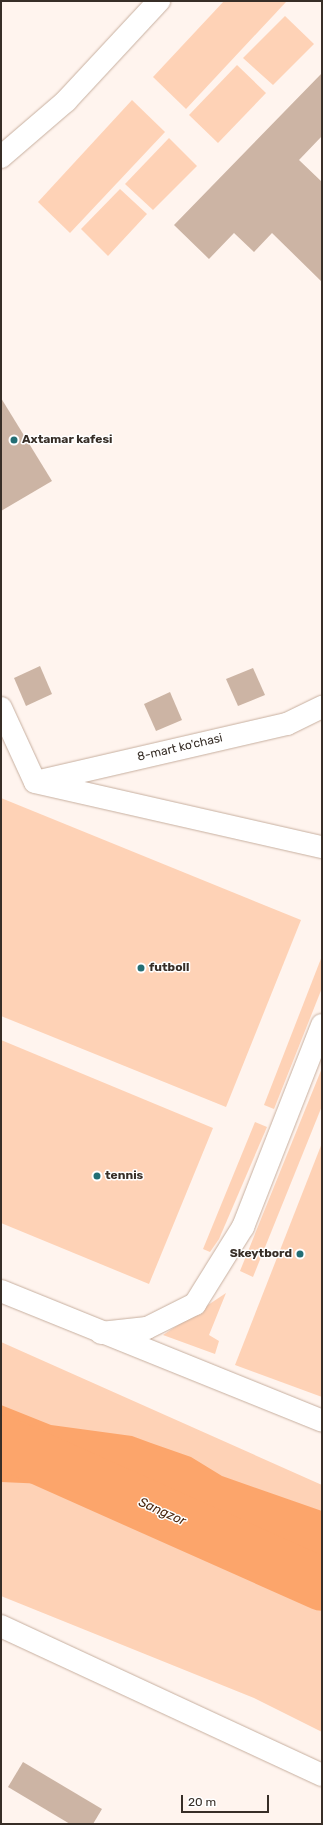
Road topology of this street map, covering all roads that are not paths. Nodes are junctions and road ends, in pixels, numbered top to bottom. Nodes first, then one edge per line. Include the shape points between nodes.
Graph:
1 (159, 1) edge
2 (1, 157) edge
3 (322, 706) edge
4 (1, 708) edge
5 (35, 782) junction
6 (322, 848) edge
7 (322, 1025) edge
8 (1, 1291) edge
9 (101, 1333) junction
10 (322, 1421) edge
11 (1, 1626) edge
12 (322, 1775) edge

1 - 2 street via 66,101
3 - 5 street, 8-mart ko'chasi via 287,724
4 - 5 street
5 - 6 street
7 - 9 street via 243,1227 195,1304 147,1328
8 - 9 street
9 - 10 street
11 - 12 street

